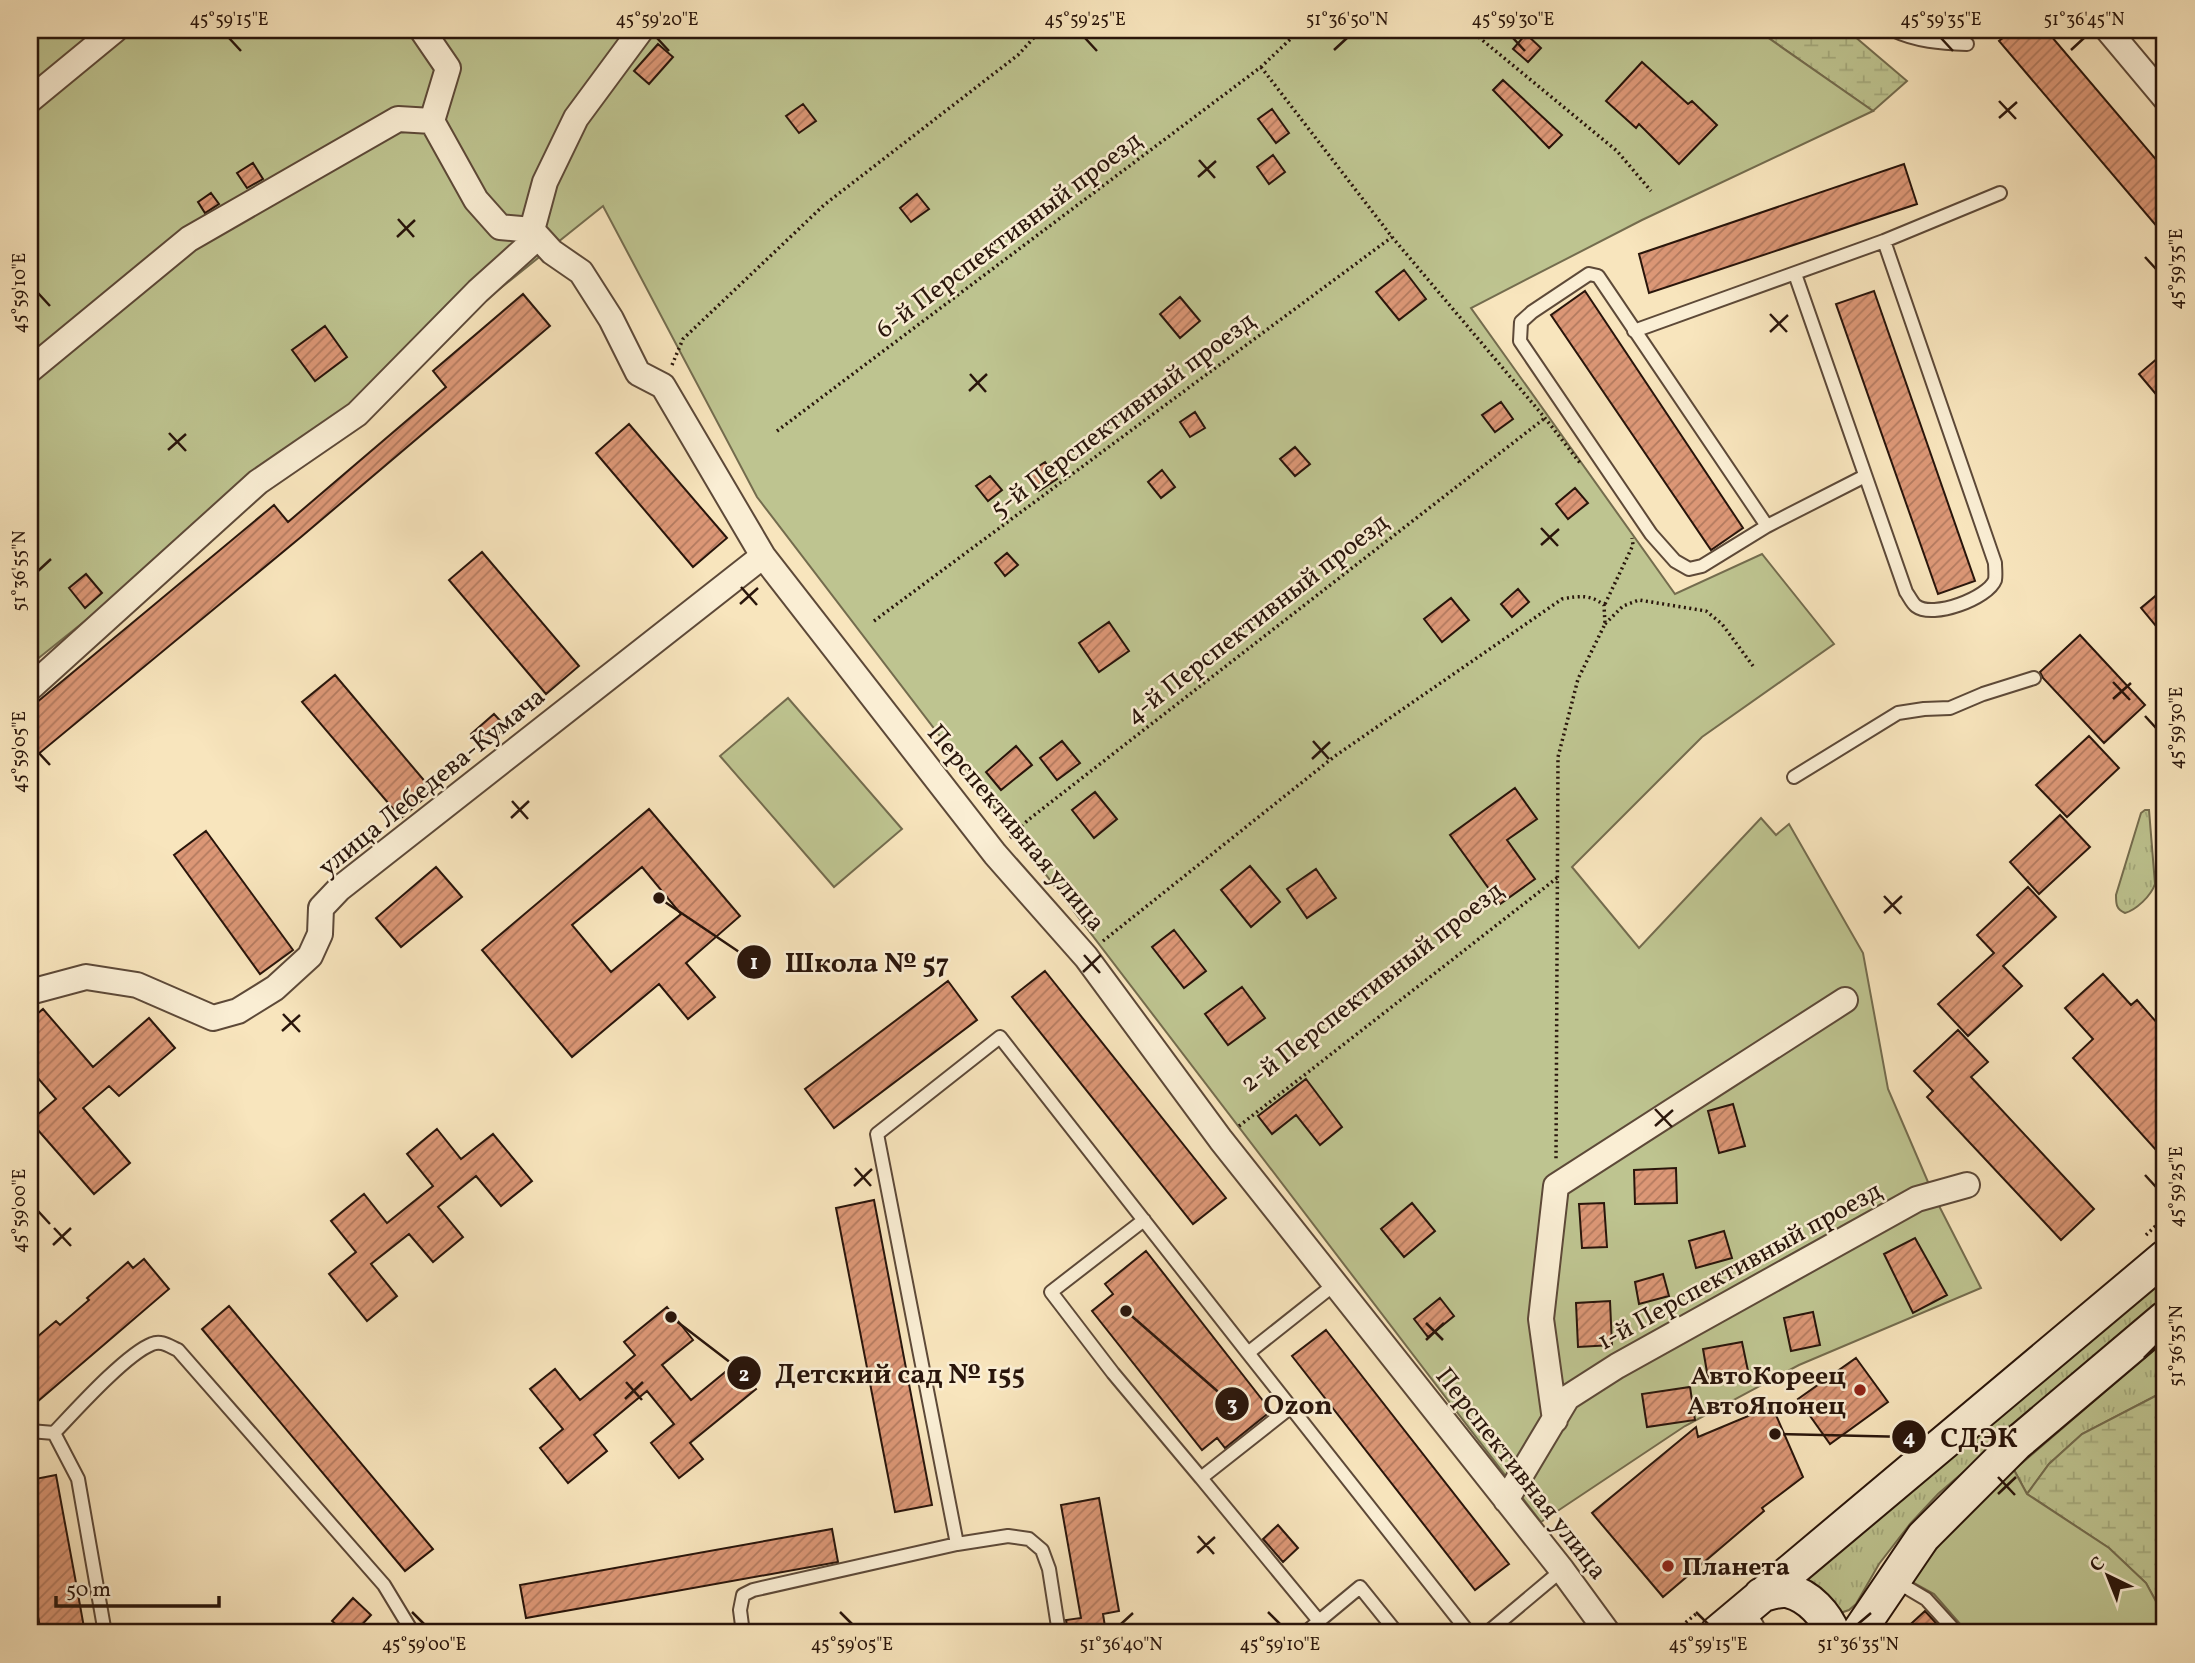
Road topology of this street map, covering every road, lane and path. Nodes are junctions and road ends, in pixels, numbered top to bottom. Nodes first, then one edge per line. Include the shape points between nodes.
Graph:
1 (115, 30) edge
2 (422, 30) edge
3 (641, 30) edge
4 (1041, 30) edge
5 (1300, 30) edge
6 (1470, 30) edge
7 (1893, 30) edge
8 (2108, 30) edge
9 (1935, 36) edge
10 (1967, 44) dead end
11 (1261, 67) junction
12 (2165, 99) edge
13 (30, 100) edge
14 (432, 121) junction
15 (1651, 191) dead end
16 (2000, 193) dead end
17 (1392, 237) junction
18 (541, 240) junction
19 (1884, 241) junction
20 (1795, 274) junction
21 (1634, 331) junction
22 (30, 370) edge
23 (663, 386) junction
24 (1545, 418) junction
25 (777, 431) dead end
26 (1587, 472) dead end
27 (1865, 476) junction
28 (1767, 526) junction
29 (1631, 535) dead end
30 (763, 556) junction
31 (1604, 605) junction
32 (874, 621) dead end
33 (1605, 624) junction
34 (1754, 666) dead end
35 (2034, 678) dead end
36 (30, 688) edge
37 (1794, 777) dead end
38 (995, 854) junction
39 (1558, 878) junction
40 (1086, 957) junction
41 (30, 992) edge
42 (1846, 1000) dead end
43 (1221, 1140) junction
44 (1967, 1185) dead end
45 (1556, 1186) junction
46 (1144, 1220) junction
47 (2165, 1257) edge
48 (1335, 1284) junction
49 (2165, 1318) edge
50 (1248, 1353) junction
51 (1291, 1407) junction
52 (1555, 1420) junction
53 (30, 1431) edge
54 (54, 1433) junction
55 (1201, 1478) junction
56 (1506, 1500) junction
57 (957, 1544) junction
58 (1562, 1570) junction
59 (1893, 1579) junction
60 (1755, 1612) edge
61 (1319, 1622) junction
62 (105, 1633) edge
63 (413, 1633) edge
64 (743, 1633) edge
65 (1059, 1633) edge
66 (1305, 1633) edge
67 (1397, 1633) edge
68 (1469, 1633) edge
69 (1487, 1633) edge
70 (1608, 1633) edge
71 (1717, 1633) edge
72 (1833, 1633) edge
73 (1858, 1633) edge
74 (1957, 1633) edge

1 - 13 street
2 - 14 street via 448,68
3 - 18 street via 576,118 545,182
4 - 23 path via 1018,55 824,205 683,339
5 - 11 path, 6-й Перспективный проезд
6 - 15 path via 1617,151
7 - 9 lane via 1914,38
8 - 12 street
9 - 10 lane
11 - 17 path
11 - 25 path, 6-й Перспективный проезд
14 - 18 street via 476,200 500,227
14 - 22 street via 398,119 189,239
16 - 19 lane
17 - 24 path
17 - 32 path, 5-й Перспективный проезд
18 - 23 street, Перспективная улица via 581,272 638,373
18 - 36 street via 478,291 357,414 258,482
19 - 20 lane
19 - 27 lane via 1995,563 1995,579 1987,591 1953,607 1930,611 1916,606 1906,592
20 - 21 lane
20 - 27 lane
21 - 28 lane
21 - 28 lane via 1598,276 1589,274 1532,312 1521,323 1520,341 1651,534 1675,561 1689,569 1702,566
23 - 30 street, Перспективная улица
24 - 26 path
24 - 38 path, 4-й Перспективный проезд via 1028,820
27 - 28 lane
29 - 31 path via 1633,544
30 - 38 street, Перспективная улица
30 - 41 street, улица Лебедева-Кумача via 339,889 321,908 320,934 310,956 275,988 238,1011 213,1018 137,985 86,976
31 - 33 path
31 - 40 path via 1594,597 1562,599 1335,756
33 - 34 path via 1623,606 1639,600 1706,611 1722,624
33 - 39 path via 1578,679 1558,757
35 - 37 lane via 1950,708 1898,713
38 - 40 street, Перспективная улица
39 - 43 path, 2-й Перспективный проезд
39 - 45 path
40 - 43 street, Перспективная улица
42 - 45 street
43 - 48 street, Перспективная улица
44 - 52 street, 1-й Перспективный проезд via 1917,1199 1617,1366 1567,1398
45 - 52 street via 1541,1319
46 - 50 lane
46 - 55 lane via 1051,1293
46 - 57 lane via 1000,1037 877,1134
47 - 60 main road
48 - 50 lane
48 - 56 street, Перспективная улица
49 - 59 main road via 2016,1444 1923,1537
50 - 51 lane
51 - 55 lane
51 - 68 lane
52 - 56 street, 1-й Перспективный проезд
53 - 54 lane
54 - 62 lane via 78,1479
54 - 63 lane via 128,1360 152,1344 178,1350 384,1585
55 - 61 lane
56 - 58 street, Перспективная улица
57 - 64 lane via 753,1590 743,1595
57 - 65 lane via 1008,1536 1029,1539 1042,1550
58 - 69 lane
58 - 70 street, Перспективная улица
59 - 73 main road
59 - 74 lane via 1926,1599
60 - 71 main road
60 - 72 main road via 1788,1591 1826,1618
61 - 66 lane
61 - 67 lane via 1360,1587

